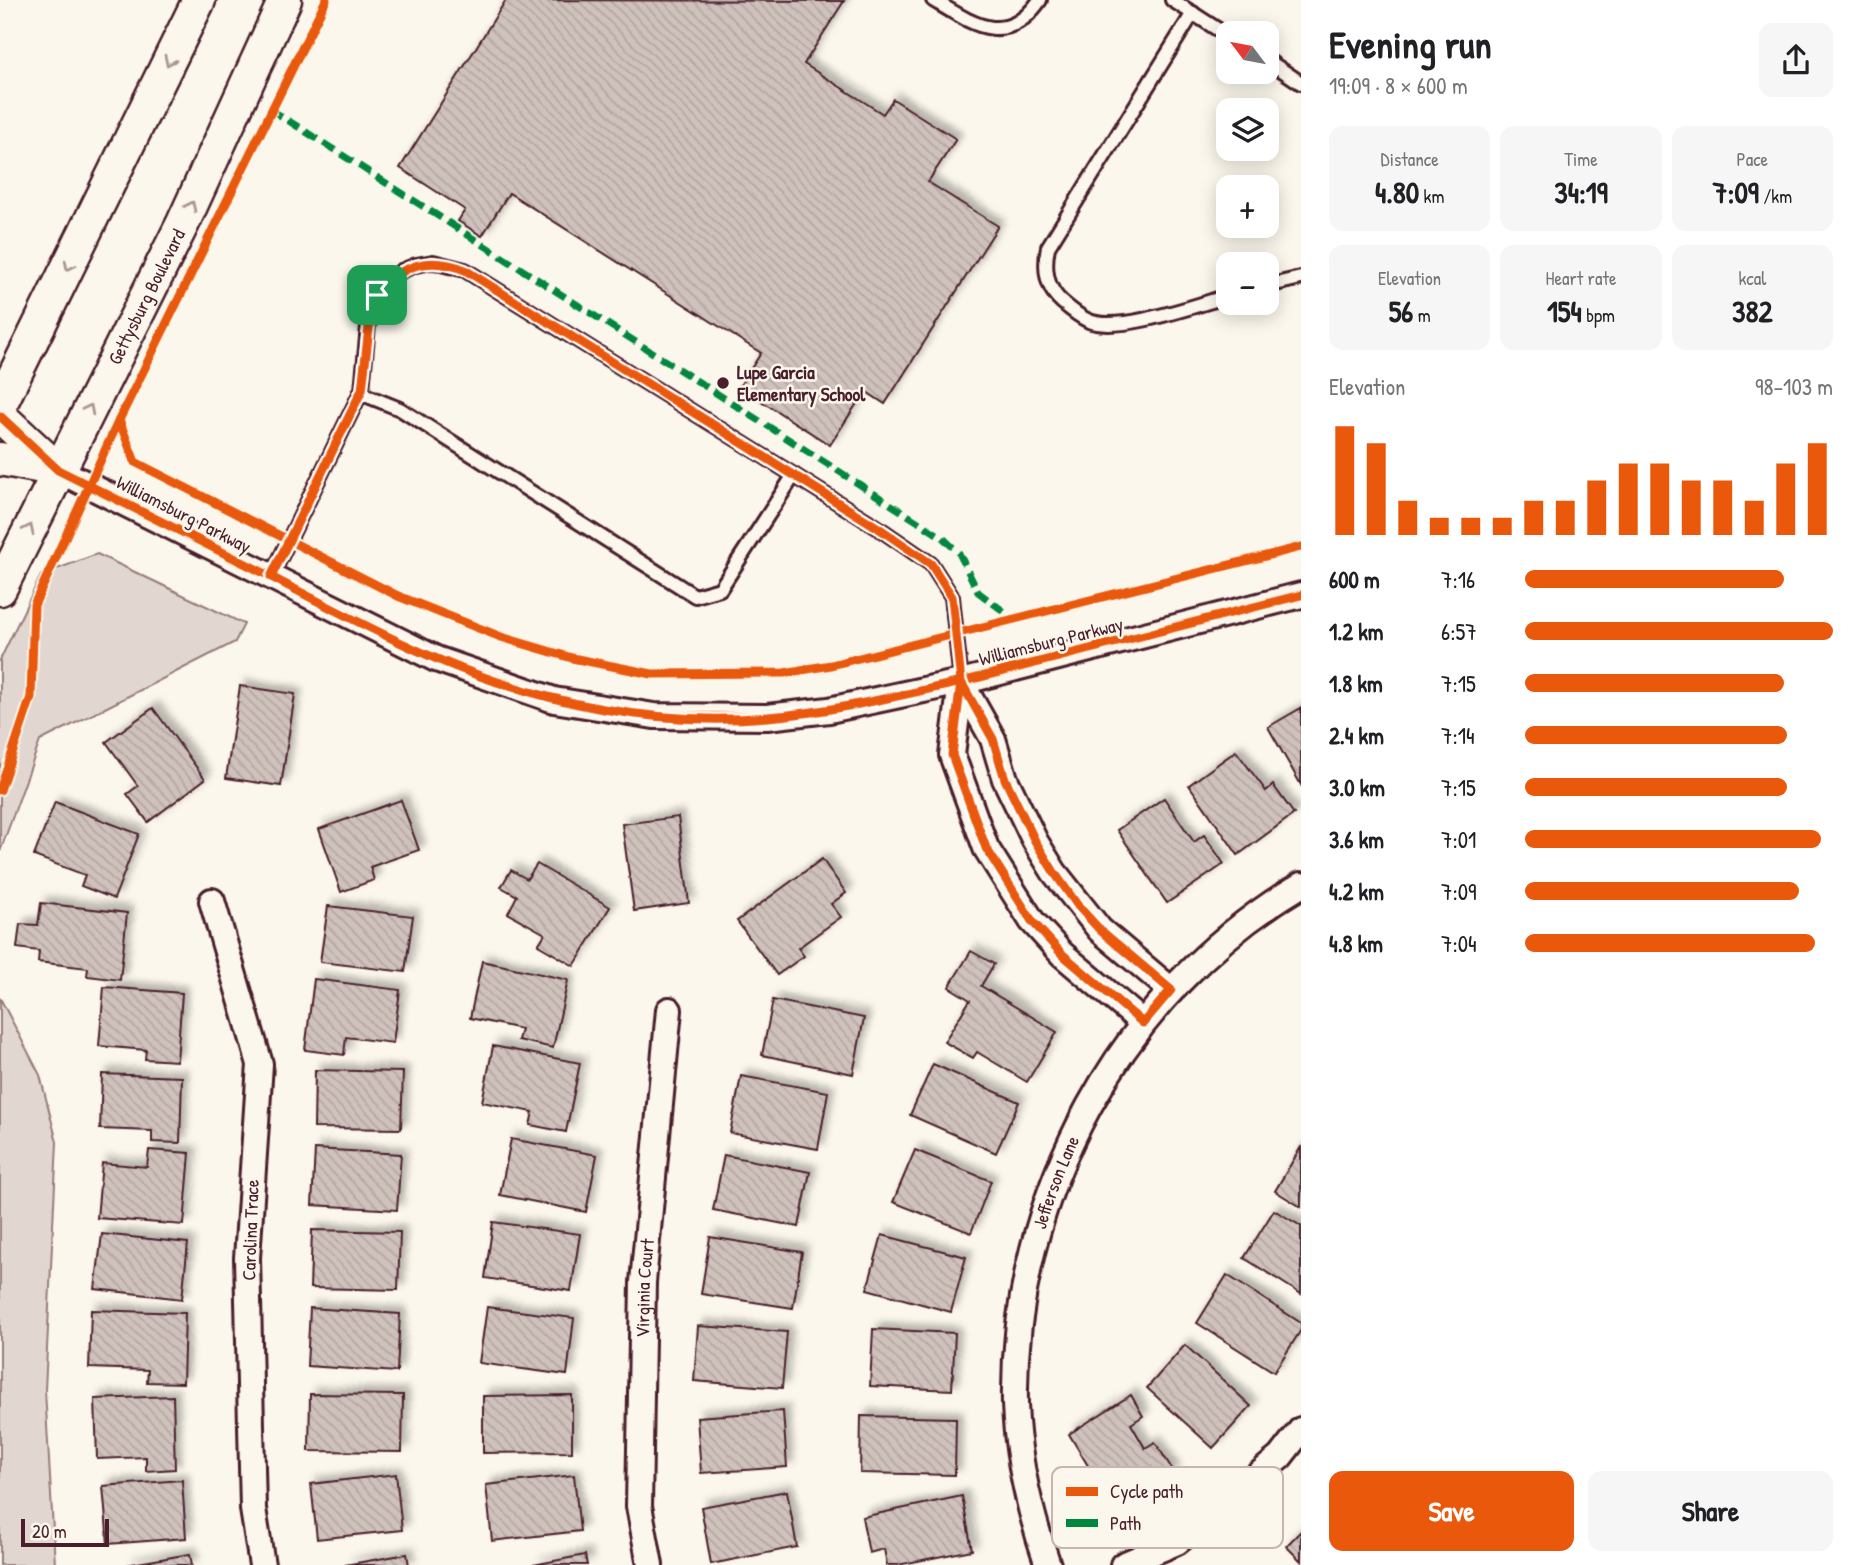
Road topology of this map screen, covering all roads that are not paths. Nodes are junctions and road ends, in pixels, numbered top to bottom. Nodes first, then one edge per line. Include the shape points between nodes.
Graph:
1 (199, 0) edge
2 (285, 0) edge
3 (933, 0) edge
4 (1040, 0) edge
5 (1172, 0) edge
6 (1193, 13) junction
7 (1216, 28) edge
8 (1279, 68) edge
9 (1301, 83) edge
10 (1301, 278) edge
11 (1279, 283) edge
12 (1216, 299) edge
13 (360, 393) junction
14 (0, 405) edge
15 (0, 416) edge
16 (0, 459) edge
17 (58, 470) junction
18 (794, 475) junction
19 (271, 577) junction
20 (0, 589) edge
21 (1301, 595) edge
22 (961, 682) junction
23 (1301, 885) edge
24 (212, 901) dead end
25 (1171, 990) junction
26 (669, 1010) dead end
27 (1143, 1023) junction
28 (1301, 1430) edge
29 (1268, 1467) edge
30 (1163, 1548) edge
31 (262, 1565) edge
32 (650, 1565) edge
33 (1048, 1565) edge
34 (1123, 1565) edge

1 -> 14 street
17 -> 2 street, Gettysburg Boulevard via 183,223
3 - 4 lane via 989,29 1022,21
5 - 6 lane
6 - 7 lane
6 - 12 lane via 1048,247 1045,263 1057,297 1091,321 1129,321
8 - 9 lane
10 - 11 lane
13 - 18 lane via 400,409 695,596 720,589
13 - 18 lane via 377,295 401,271 433,262 450,264
13 - 19 lane
15 - 17 street, Williamsburg Parkway
16 - 17 street, Williamsburg Parkway
17 - 19 street, Williamsburg Parkway
20 -> 17 street, Gettysburg Boulevard
18 - 22 lane via 931,564 952,597
19 - 22 street, Williamsburg Parkway via 477,675 554,699 614,710 710,719 766,717 829,710
21 - 22 street, Williamsburg Parkway
22 - 25 street via 993,739 1005,779 1054,872 1100,930
22 - 27 street via 952,755 986,848 1032,921 1062,954
23 - 25 street, Jefferson Lane via 1240,927
24 - 31 street, Carolina Trace via 260,1064 247,1258 253,1509
25 - 27 street, Jefferson Lane
26 - 32 street, Virginia Court via 643,1282 639,1506
27 - 33 street, Jefferson Lane via 1076,1129 1042,1213 1024,1291 1016,1367 1017,1427 1026,1494
28 - 29 street
30 - 34 street

